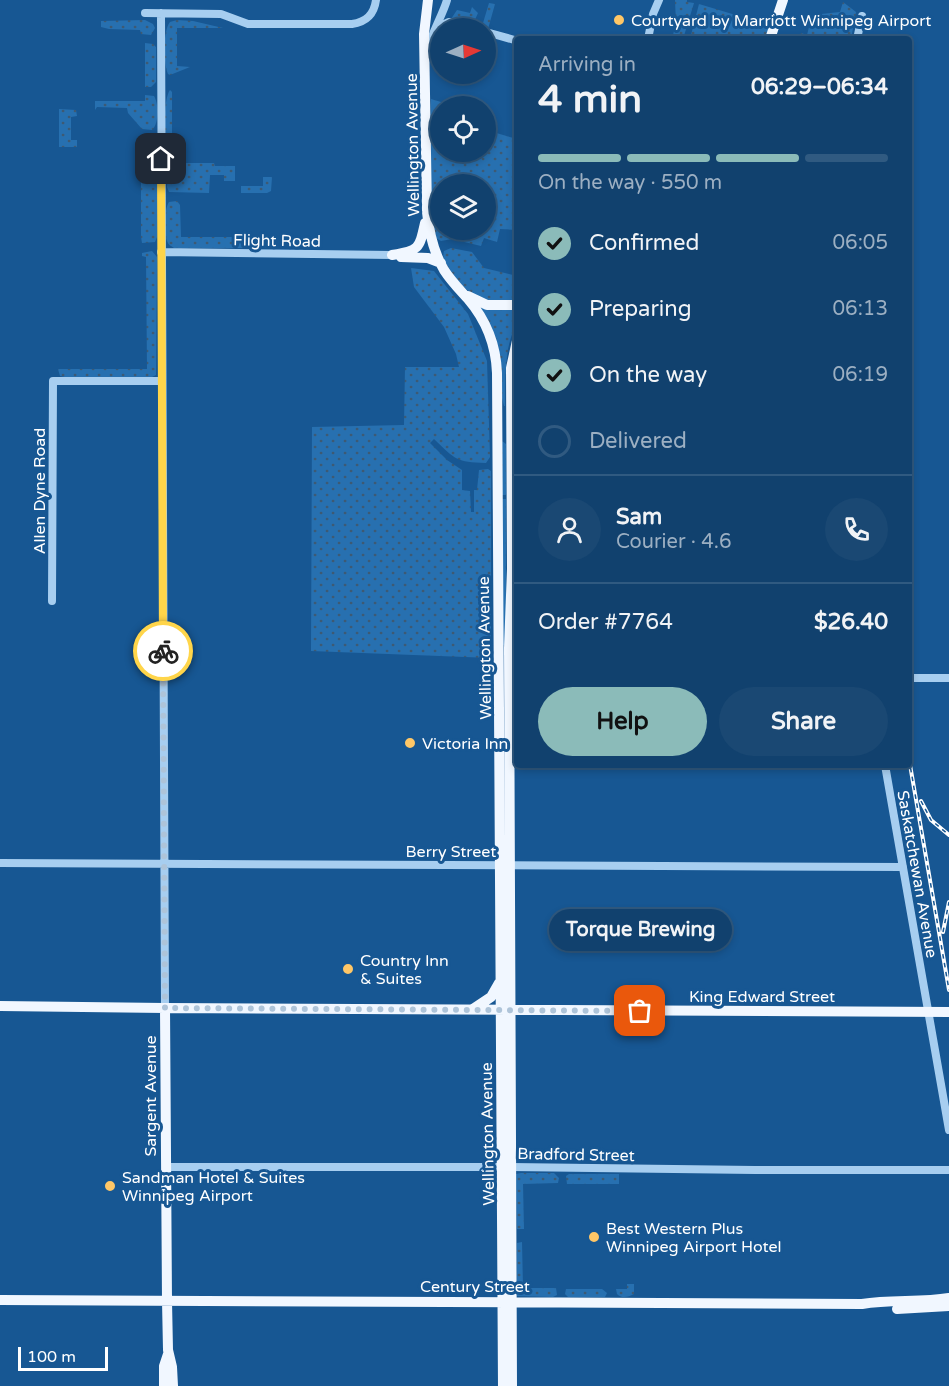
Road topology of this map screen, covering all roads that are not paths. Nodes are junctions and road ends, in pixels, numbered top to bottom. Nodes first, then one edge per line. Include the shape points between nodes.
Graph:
1 (376, 0) edge
2 (428, 0) edge
3 (447, 0) edge
4 (659, 0) edge
5 (783, 0) edge
6 (145, 13) dead end
7 (161, 13) junction
8 (862, 16) dead end
9 (441, 18) edge
10 (496, 35) edge
11 (649, 36) edge
12 (771, 36) edge
13 (858, 36) edge
14 (514, 40) edge
15 (430, 41) edge
16 (425, 71) junction
17 (427, 212) junction
18 (161, 252) junction
19 (392, 255) junction
20 (441, 263) junction
21 (462, 293) junction
22 (514, 305) edge
23 (514, 351) edge
24 (162, 381) junction
25 (51, 601) dead end
26 (505, 667) junction
27 (912, 678) edge
28 (949, 678) edge
29 (886, 768) edge
30 (164, 862) junction
31 (0, 863) edge
32 (506, 865) junction
33 (903, 867) junction
34 (500, 977) junction
35 (0, 1006) edge
36 (165, 1008) junction
37 (472, 1010) junction
38 (506, 1010) junction
39 (929, 1011) junction
40 (949, 1012) edge
41 (949, 1130) edge
42 (166, 1167) junction
43 (507, 1167) junction
44 (949, 1170) edge
45 (0, 1300) edge
46 (167, 1301) junction
47 (508, 1301) junction
48 (949, 1304) edge
49 (168, 1350) junction
50 (164, 1386) edge
51 (173, 1386) edge
52 (504, 1386) edge
53 (512, 1386) edge

1 - 7 street via 371,15 357,23 248,24 221,14
2 - 16 main road, Wellington Avenue
3 - 9 street
4 - 11 street
5 - 12 main road
6 - 7 street
7 - 18 street, Sargent Avenue
8 - 13 street
10 - 14 street
15 - 16 street
16 - 17 main road, Wellington Avenue
17 - 19 main road via 417,248
17 - 20 main road, Wellington Avenue via 431,238
18 - 19 street, Flight Road
18 - 24 street, Sargent Avenue
19 - 20 main road
20 - 21 main road, Wellington Avenue
21 - 22 main road via 487,305
21 - 26 main road, Wellington Avenue via 486,327 497,364
23 - 26 main road, Wellington Avenue via 512,569
24 - 25 street, Allen Dyne Road via 53,381
24 - 30 street, Sargent Avenue
26 - 32 main road, Wellington Avenue
27 - 28 street
29 - 33 street, Saskatchewan Avenue
30 - 31 street, Berry Street
30 - 32 street, Berry Street
30 - 36 street, Sargent Avenue
32 - 33 street, Berry Street
32 - 34 main road, Wellington Avenue
32 - 38 main road, Wellington Avenue
33 - 39 street, Saskatchewan Avenue
34 - 37 main road via 491,997
34 - 38 main road, Wellington Avenue
35 - 36 main road, King Edward Street
36 - 37 main road, King Edward Street
36 - 42 main road, Sargent Avenue
37 - 38 main road, King Edward Street
38 - 39 main road, King Edward Street
38 - 43 main road, Wellington Avenue
39 - 40 main road, King Edward Street
39 - 41 street, Saskatchewan Avenue
42 - 43 street, Bradford Street
42 - 46 main road, Sargent Avenue
43 - 44 street, Bradford Street
43 - 47 main road, Wellington Avenue
45 - 46 main road, Century Street
46 - 47 main road, Century Street
46 - 49 main road, Sargent Avenue
47 - 48 main road, Century Street via 862,1304 887,1309
47 - 52 main road, Wellington Avenue
47 - 53 main road, Wellington Avenue
49 - 50 main road, Sargent Avenue
49 - 51 main road, Sargent Avenue

